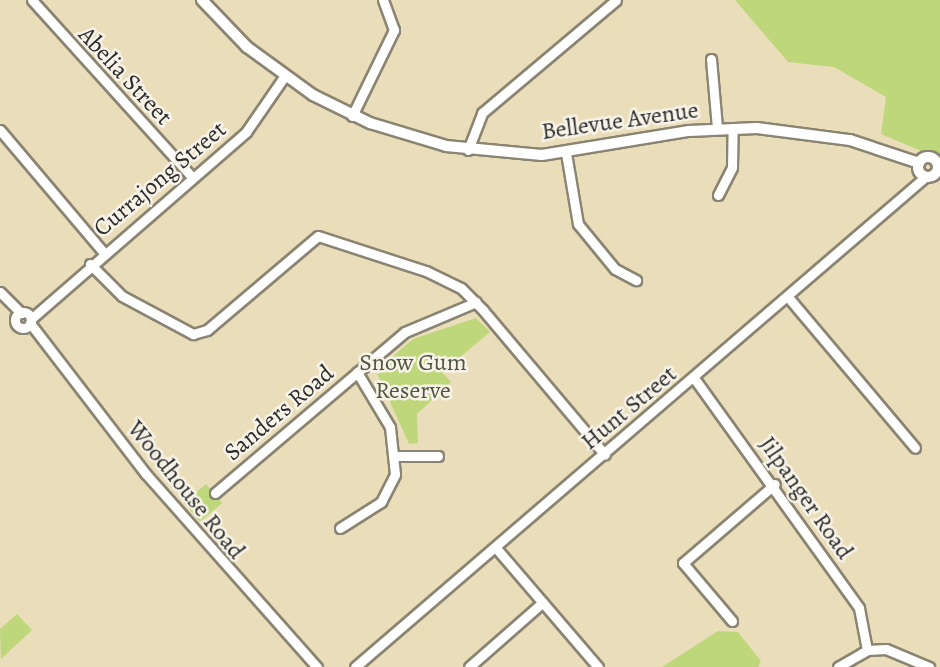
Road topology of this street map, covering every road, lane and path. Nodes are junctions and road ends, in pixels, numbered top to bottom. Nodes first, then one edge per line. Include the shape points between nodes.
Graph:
1 (32, 0) edge
2 (202, 0) edge
3 (383, 0) edge
4 (616, 0) edge
5 (711, 59) dead end
6 (284, 77) junction
7 (355, 117) junction
8 (717, 128) junction
9 (733, 128) junction
10 (0, 130) edge
11 (468, 150) junction
12 (566, 153) junction
13 (919, 163) junction
14 (939, 172) edge
15 (192, 177) junction
16 (925, 177) junction
17 (718, 195) dead end
18 (103, 252) junction
19 (92, 262) junction
20 (636, 280) dead end
21 (1, 292) edge
22 (789, 297) junction
23 (476, 302) junction
24 (24, 319) junction
25 (357, 372) junction
26 (694, 378) junction
27 (915, 448) dead end
28 (605, 455) junction
29 (396, 456) junction
30 (439, 456) dead end
31 (775, 484) junction
32 (215, 493) dead end
33 (340, 528) dead end
34 (496, 548) junction
35 (544, 602) junction
36 (732, 621) dead end
37 (867, 650) junction
38 (315, 667) edge
39 (356, 667) edge
40 (469, 667) edge
41 (598, 667) edge
42 (838, 667) edge
43 (929, 667) edge

1 - 15 street, Abelia Street
2 - 6 street, Bellevue Avenue
3 - 7 street via 394,30
4 - 11 street via 482,113
5 - 8 street
6 - 7 street, Bellevue Avenue
6 - 15 street, Currajong Street via 246,132
7 - 11 street, Bellevue Avenue
8 - 9 street, Bellevue Avenue
8 - 12 street, Bellevue Avenue
9 - 13 street, Bellevue Avenue via 821,134
9 - 17 street via 733,167
10 - 18 street
11 - 12 street, Bellevue Avenue
12 - 20 street via 578,224 615,269
13 - 14 street, Bellevue Avenue via 933,158
13 - 16 street
14 - 16 street
15 - 18 street, Currajong Street
16 - 22 street, Hunt Street
18 - 19 street, Currajong Street
19 - 23 street via 115,289 197,334 327,235 440,276
19 - 24 street, Currajong Street
21 - 24 street, Woodhouse Road
22 - 26 street, Hunt Street
22 - 27 street
23 - 25 street, Sanders Road via 408,330
23 - 28 street
24 - 38 street, Woodhouse Road via 153,483
25 - 29 street via 386,416
25 - 32 street, Sanders Road
26 - 28 street, Hunt Street
26 - 31 street, Jilpanger Road
28 - 34 street, Hunt Street
29 - 30 street
29 - 33 street via 389,493 354,523
31 - 36 street via 683,563
31 - 37 street, Jilpanger Road via 859,608
34 - 35 street
34 - 39 street, Hunt Street
35 - 40 street
35 - 41 street
37 - 42 street
37 - 43 street via 903,652

